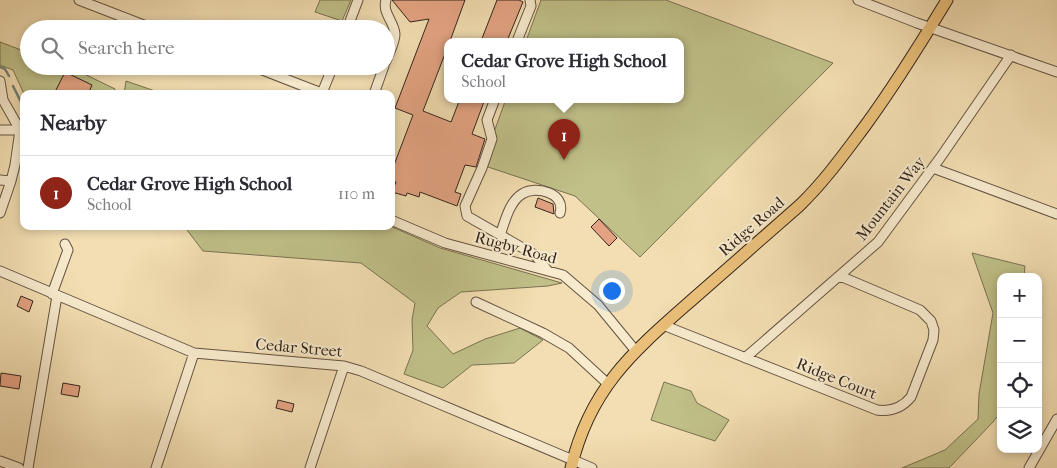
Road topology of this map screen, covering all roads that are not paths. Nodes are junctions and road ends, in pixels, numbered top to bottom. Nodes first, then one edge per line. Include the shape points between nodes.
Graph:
1 (79, 0) edge
2 (358, 0) edge
3 (386, 0) edge
4 (530, 0) edge
5 (858, 0) edge
6 (947, 0) edge
7 (131, 20) edge
8 (350, 20) edge
9 (390, 20) edge
10 (931, 27) junction
11 (518, 38) edge
12 (1011, 55) junction
13 (1057, 72) edge
14 (275, 75) edge
15 (330, 75) edge
16 (381, 75) edge
17 (0, 81) edge
18 (313, 90) edge
19 (324, 90) edge
20 (375, 90) edge
21 (2, 100) edge
22 (493, 103) edge
23 (0, 130) edge
24 (20, 130) junction
25 (932, 168) junction
26 (0, 180) edge
27 (11, 181) junction
28 (0, 213) edge
29 (560, 213) dead end
30 (1057, 214) edge
31 (395, 222) edge
32 (500, 235) junction
33 (64, 244) dead end
34 (0, 271) edge
35 (548, 271) junction
36 (840, 276) junction
37 (54, 295) junction
38 (476, 302) dead end
39 (663, 325) junction
40 (635, 350) junction
41 (194, 353) junction
42 (745, 358) junction
43 (344, 366) junction
44 (608, 384) junction
45 (1057, 419) edge
46 (2, 463) edge
47 (572, 464) edge
48 (19, 468) edge
49 (28, 468) edge
50 (156, 468) edge
51 (310, 468) edge
52 (592, 468) edge
53 (1029, 468) edge

1 - 7 street
2 - 8 street
3 - 9 street via 385,11
4 - 11 street via 531,6
5 - 10 street
6 - 10 main road, Ridge Road
10 - 12 street
10 - 39 main road, Ridge Road via 883,101 819,186
12 - 13 street
12 - 25 street, Mountain Way
14 - 18 street
15 - 19 street
16 - 20 street
17 - 21 street
21 - 24 street
22 - 32 street via 486,120 492,139 465,206 467,216
23 - 24 street
24 - 27 street
25 - 30 street
25 - 36 street, Mountain Way via 878,242
26 - 27 street
27 - 28 street
29 - 32 street via 561,202 557,197 543,191 528,191 513,202
31 - 35 street, Rugby Road via 444,243
32 - 35 street via 535,255
33 - 37 street via 68,250
34 - 37 street, Cedar Street
35 - 40 street, Rugby Road via 564,275 598,305
36 - 42 street, Mountain Way
36 - 42 street, Ridge Court via 920,310 931,321 933,340 911,397 904,404 891,410 877,410
37 - 41 street, Cedar Street
37 - 49 street
38 - 44 street via 569,348
39 - 40 main road, Ridge Road
39 - 42 street, Ridge Court
40 - 44 main road, Ridge Road
41 - 43 street, Cedar Street
41 - 50 street
43 - 47 street, Cedar Street
43 - 51 street
44 - 47 main road, Ridge Road via 587,421
45 - 53 street
46 - 48 street
47 - 52 street, Cedar Street

